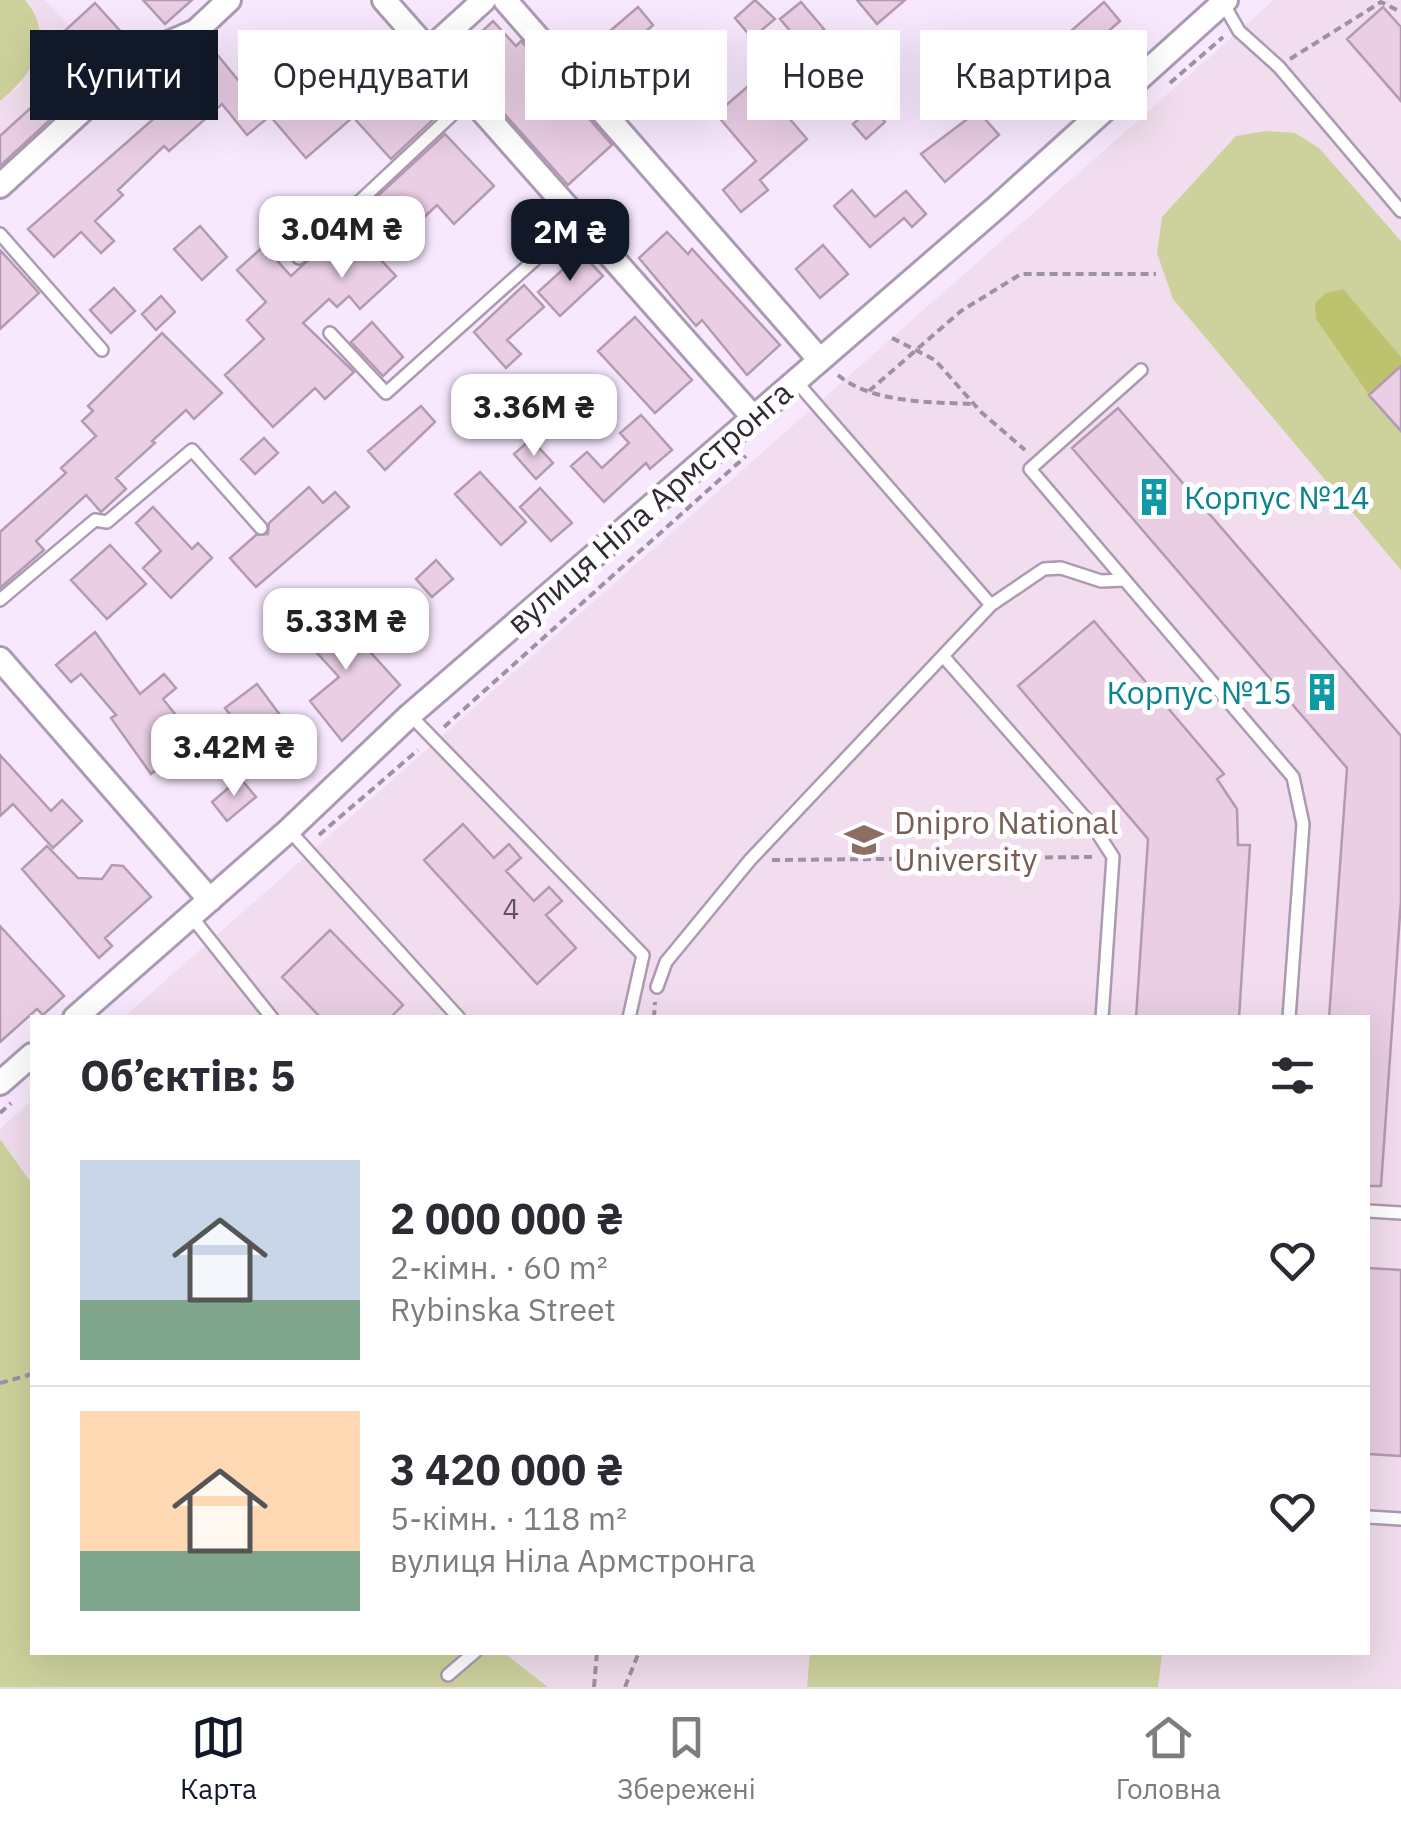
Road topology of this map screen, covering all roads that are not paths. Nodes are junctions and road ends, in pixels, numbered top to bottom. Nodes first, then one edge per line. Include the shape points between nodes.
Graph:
1 (229, 0) edge
2 (384, 0) edge
3 (484, 0) edge
4 (505, 0) edge
5 (1224, 2) edge
6 (411, 30) edge
7 (451, 30) edge
8 (446, 120) edge
9 (489, 120) edge
10 (0, 186) edge
11 (1401, 211) edge
12 (577, 222) junction
13 (0, 234) edge
14 (299, 258) dead end
15 (330, 333) dead end
16 (102, 350) dead end
17 (819, 358) junction
18 (1140, 370) dead end
19 (795, 380) junction
20 (753, 418) junction
21 (262, 528) dead end
22 (1124, 580) junction
23 (0, 600) edge
24 (992, 605) junction
25 (944, 656) junction
26 (0, 659) edge
27 (410, 715) junction
28 (296, 839) junction
29 (200, 908) junction
30 (656, 987) dead end
31 (78, 1015) edge
32 (270, 1015) edge
33 (456, 1015) edge
34 (630, 1015) edge
35 (1102, 1015) edge
36 (1289, 1015) edge
37 (30, 1056) edge
38 (7, 1073) edge
39 (1370, 1211) edge
40 (1401, 1213) edge
41 (1370, 1517) edge
42 (1401, 1519) edge
43 (472, 1655) edge
44 (448, 1675) dead end

1 - 10 street via 196,31 146,52
2 - 6 street
3 - 7 street
4 - 17 street
5 - 11 lane via 1236,25
5 - 17 street, вулиця Ніла Армстронга
8 - 14 lane
9 - 12 street
12 - 15 lane via 386,394
12 - 20 street
13 - 16 lane
17 - 19 street, вулиця Ніла Армстронга
18 - 22 lane via 1030,468
19 - 20 street, вулиця Ніла Армстронга
19 - 24 lane
20 - 27 street, вулиця Ніла Армстронга
21 - 23 lane via 192,450
22 - 24 lane via 1044,568
22 - 36 lane via 1293,776 1303,824
24 - 25 lane
25 - 30 lane via 750,860 666,962
25 - 35 lane via 1113,857
26 - 29 street
27 - 28 street, вулиця Ніла Армстронга
27 - 34 lane via 643,956
28 - 29 street, вулиця Ніла Армстронга
28 - 33 lane
29 - 31 street, вулиця Ніла Армстронга
29 - 32 lane
37 - 38 street
39 - 40 lane
41 - 42 lane
43 - 44 lane

